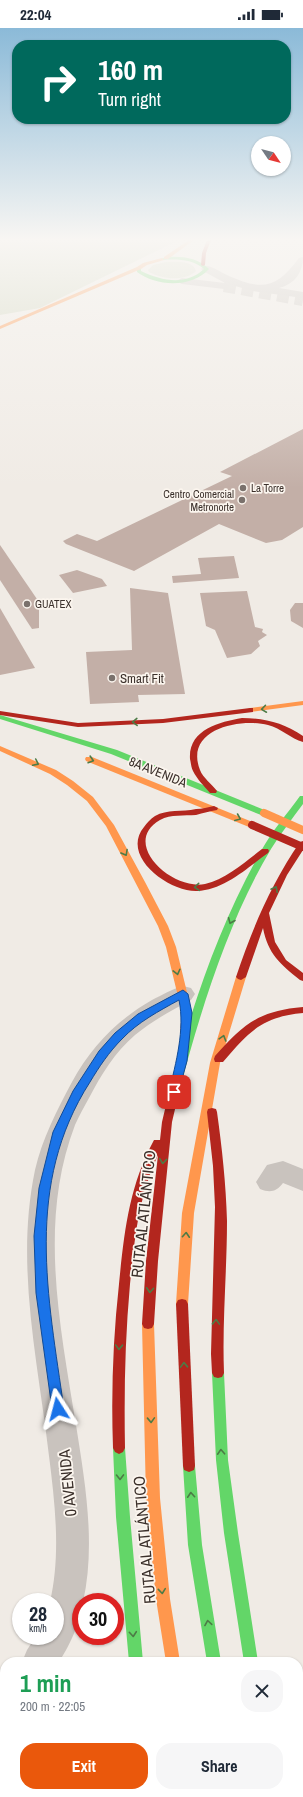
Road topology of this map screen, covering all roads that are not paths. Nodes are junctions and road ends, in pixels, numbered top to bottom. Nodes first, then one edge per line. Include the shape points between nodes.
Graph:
1 (13, 323) edge
2 (0, 328) edge
3 (303, 703) edge
4 (0, 713) edge
5 (0, 717) edge
6 (303, 740) edge
7 (0, 748) edge
8 (80, 756) dead end
9 (213, 791) junction
10 (303, 798) edge
11 (214, 808) junction
12 (303, 830) edge
13 (303, 844) edge
14 (303, 847) edge
15 (267, 849) junction
16 (264, 913) junction
17 (303, 978) edge
18 (183, 994) junction
19 (303, 1010) edge
20 (182, 1061) junction
21 (215, 1063) junction
22 (210, 1090) junction
23 (167, 1122) junction
24 (303, 1181) edge
25 (269, 1182) dead end
26 (42, 1657) edge
27 (136, 1657) edge
28 (172, 1657) edge
29 (213, 1657) edge
30 (250, 1657) edge

1 - 2 main road
3 -> 4 main road via 163,721 78,725
5 - 9 main road, 8A AVENIDA via 114,752
6 - 9 main road via 294,733 264,722 228,722 213,727 195,743 192,756 195,768
7 -> 18 main road via 52,772 82,792 100,811 110,825 163,926
8 -> 11 main road, 8A AVENIDA
9 - 12 main road, 8A AVENIDA, bridge
10 - 15 main road, RUTA AL ATLÁNTICO
11 -> 14 main road, 8A AVENIDA, bridge
15 -> 11 main road via 222,880 207,886 182,887 163,876 146,858 142,844 144,832 151,822 164,815
16 -> 13 main road via 274,891
15 -> 20 main road, RUTA AL ATLÁNTICO via 238,904 216,956
16 - 17 main road via 270,942 283,962
21 -> 16 main road via 250,948
18 - 20 main road via 187,1013
18 - 26 street, 0 AVENIDA via 142,1017 119,1035 103,1054 77,1094 59,1132 44,1188 39,1236 42,1293 71,1505 71,1552 68,1600 57,1633
19 - 21 main road via 277,1011 260,1019
20 - 23 main road, RUTA AL ATLÁNTICO
21 - 22 main road
29 -> 22 main road via 195,1545 182,1298 188,1213
30 -> 22 main road via 222,1460 216,1342 221,1222 220,1170
23 -> 27 main road via 140,1185 128,1246 121,1308 118,1378 121,1501
23 -> 28 main road, RUTA AL ATLÁNTICO via 147,1333 153,1498 163,1599
24 - 25 street via 283,1171 276,1172

